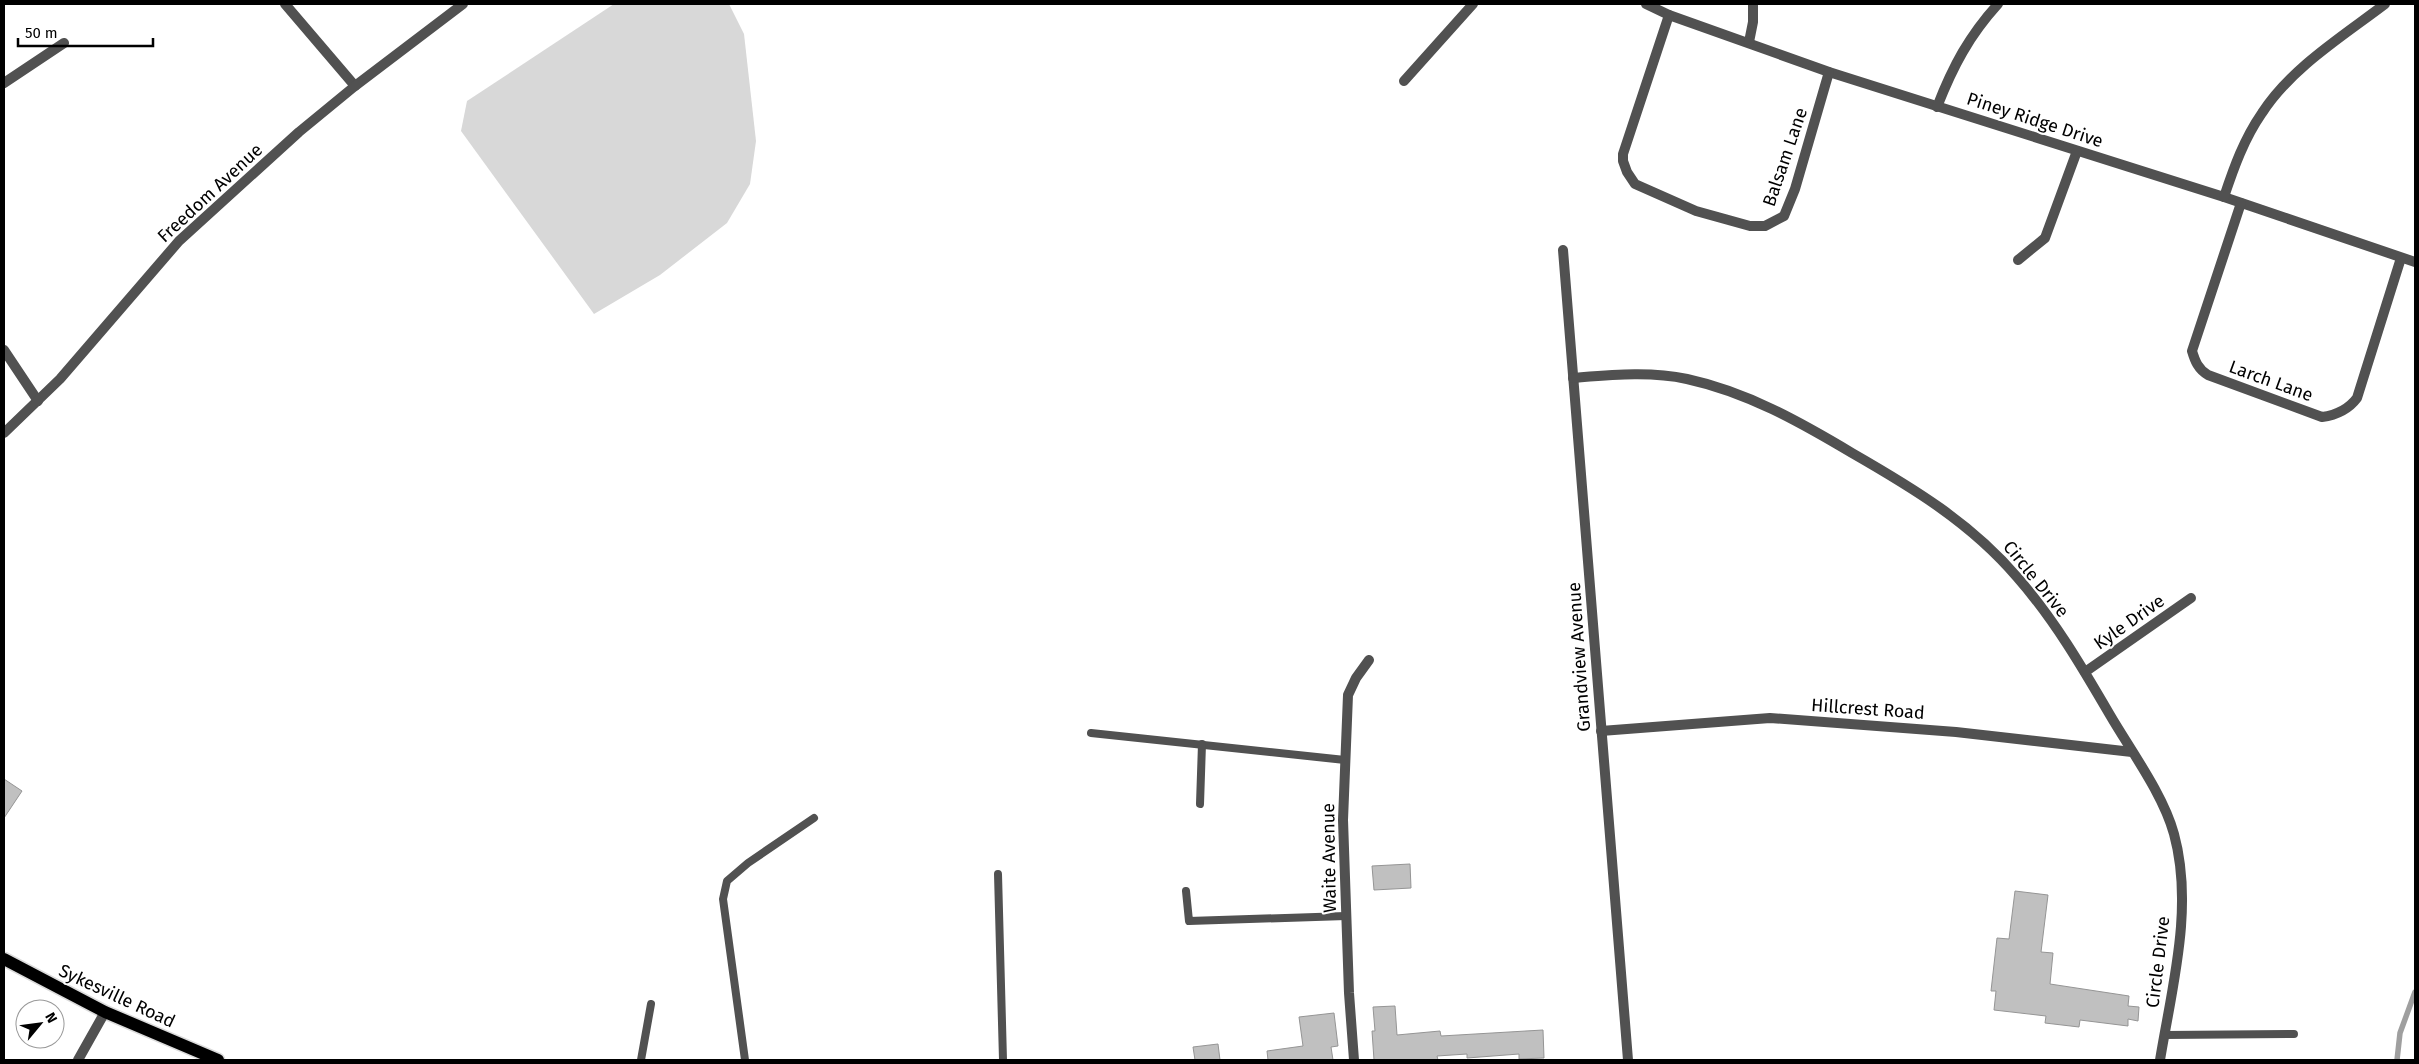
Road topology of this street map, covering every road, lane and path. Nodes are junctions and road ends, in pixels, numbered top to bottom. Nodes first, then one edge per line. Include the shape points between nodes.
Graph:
1 (285, 4) edge
2 (463, 4) edge
3 (1473, 4) edge
4 (1646, 4) edge
5 (1753, 4) edge
6 (1998, 4) edge
7 (2384, 4) edge
8 (1669, 15) junction
9 (1748, 42) junction
10 (64, 43) dead end
11 (1829, 72) junction
12 (1404, 80) dead end
13 (4, 83) edge
14 (355, 86) junction
15 (1938, 107) junction
16 (2077, 151) junction
17 (2224, 197) junction
18 (2240, 203) junction
19 (1563, 250) dead end
20 (2401, 258) junction
21 (2018, 260) dead end
22 (2415, 262) edge
23 (4, 350) edge
24 (1573, 378) junction
25 (38, 401) junction
26 (4, 433) edge
27 (2191, 598) dead end
28 (1369, 660) dead end
29 (2084, 672) junction
30 (1601, 731) junction
31 (1091, 733) dead end
32 (1202, 744) junction
33 (2132, 752) junction
34 (1345, 760) junction
35 (1200, 804) dead end
36 (814, 818) dead end
37 (998, 874) dead end
38 (1186, 891) dead end
39 (1346, 916) junction
40 (4, 959) edge
41 (651, 1004) dead end
42 (105, 1012) junction
43 (2294, 1034) dead end
44 (2164, 1035) junction
45 (78, 1060) edge
46 (218, 1060) edge
47 (641, 1060) edge
48 (745, 1060) edge
49 (1003, 1060) edge
50 (1354, 1060) edge
51 (1628, 1060) edge
52 (2160, 1060) edge

1 - 14 street
2 - 14 street, Freedom Avenue
3 - 12 street
4 - 8 street, Piney Ridge Drive
5 - 9 street
6 - 15 street via 1973,34 1953,67
7 - 17 street via 2317,57 2276,95 2244,145
8 - 9 street, Piney Ridge Drive
8 - 11 street, Balsam Lane via 1627,138 1623,161 1635,184 1696,211 1750,226 1765,226 1784,216
9 - 11 street, Piney Ridge Drive
10 - 13 street
11 - 15 street, Piney Ridge Drive
14 - 25 street, Freedom Avenue via 299,132 180,241
15 - 16 street, Piney Ridge Drive
16 - 17 street, Piney Ridge Drive
16 - 21 street via 2045,238
17 - 18 street, Piney Ridge Drive
18 - 20 street, Piney Ridge Drive
18 - 20 street, Larch Lane via 2192,350 2195,362 2208,375 2322,417 2342,412 2356,398
19 - 24 street, Grandview Avenue
20 - 22 street, Piney Ridge Drive
23 - 25 street
24 - 29 street, Circle Drive via 1667,376 1715,387 1792,418 1903,481 1965,525 1991,549 2043,609
24 - 30 street, Grandview Avenue
25 - 26 street, Freedom Avenue
27 - 29 street, Kyle Drive
28 - 34 street, Waite Avenue via 1348,695
29 - 33 street, Circle Drive
30 - 33 street, Hillcrest Road via 1770,718 1956,732
30 - 51 street, Grandview Avenue
31 - 32 lane
32 - 34 lane
32 - 35 lane
33 - 44 street, Circle Drive via 2165,811 2174,833 2178,864 2180,932
34 - 39 street, Waite Avenue via 1342,820
36 - 48 lane via 727,881 723,899
37 - 49 lane
38 - 39 lane via 1189,922
39 - 50 street, Waite Avenue
40 - 42 main road, Sykesville Road
41 - 47 lane
42 - 45 street
42 - 46 main road, Sykesville Road
43 - 44 lane
44 - 52 street, Circle Drive

